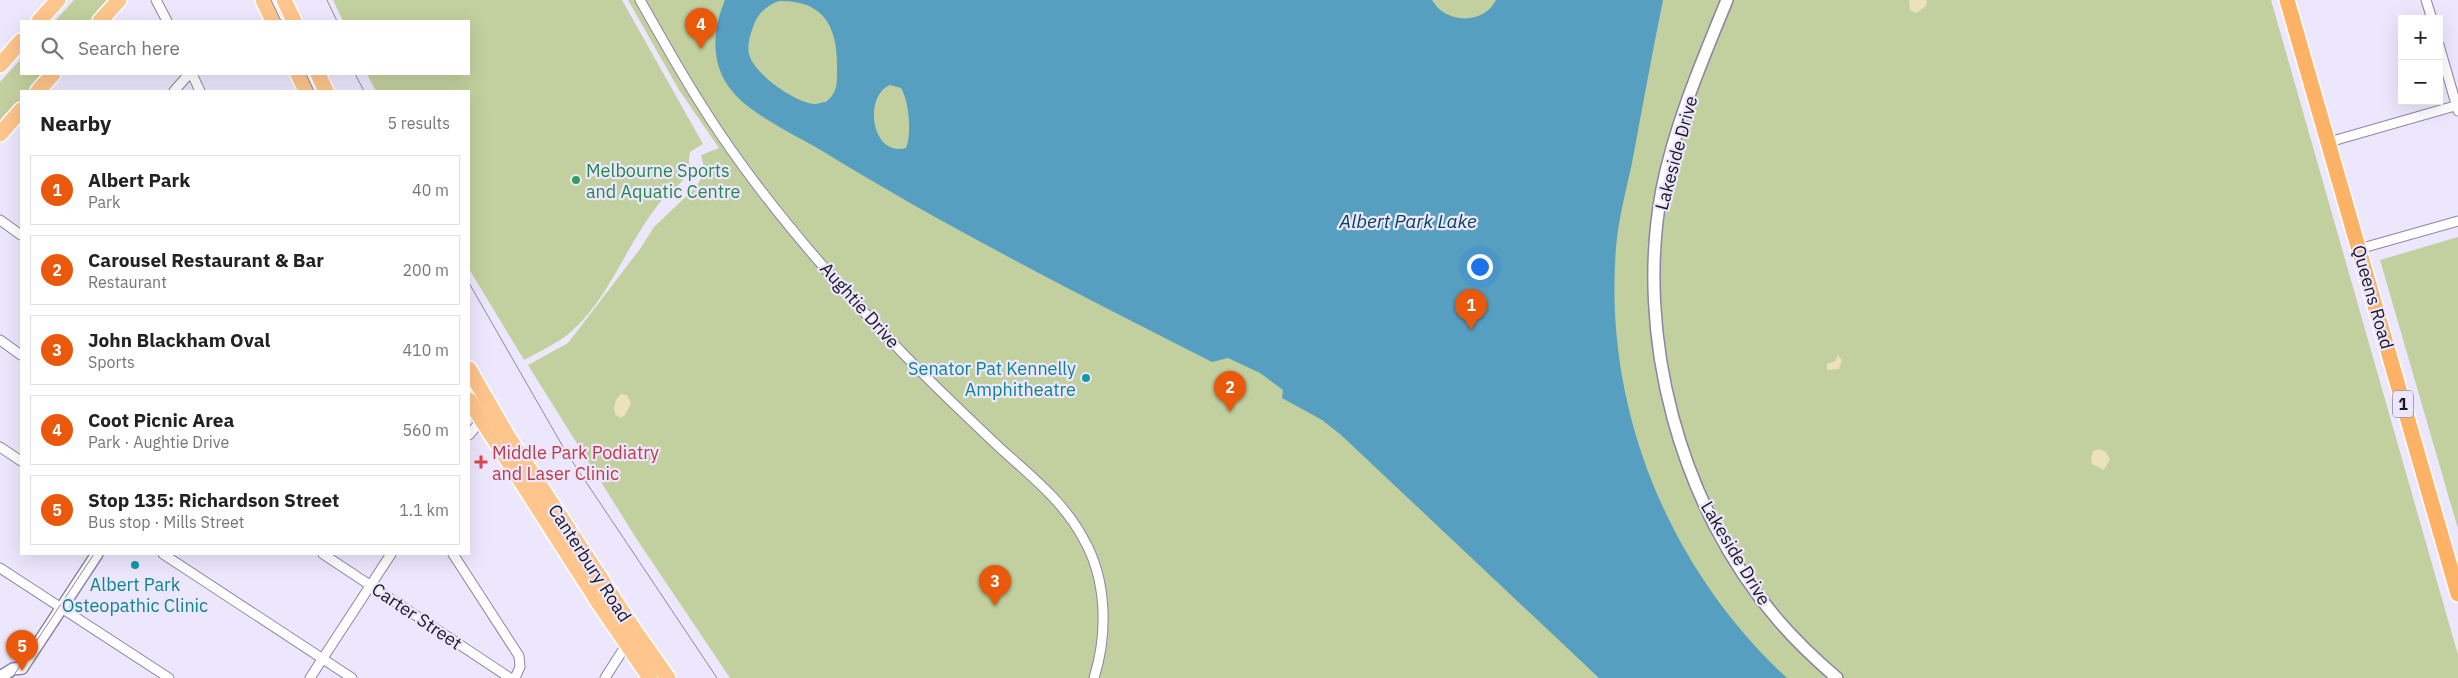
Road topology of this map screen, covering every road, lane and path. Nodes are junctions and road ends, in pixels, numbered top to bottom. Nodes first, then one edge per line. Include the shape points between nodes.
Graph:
1 (58, 0) edge
2 (119, 0) edge
3 (156, 0) edge
4 (264, 0) edge
5 (284, 0) edge
6 (640, 0) edge
7 (1727, 0) edge
8 (2287, 0) edge
9 (2426, 0) edge
10 (2431, 15) edge
11 (39, 20) edge
12 (101, 20) edge
13 (166, 20) edge
14 (274, 20) edge
15 (294, 20) edge
16 (20, 42) edge
17 (2443, 59) edge
18 (0, 65) edge
19 (52, 75) edge
20 (190, 75) edge
21 (192, 75) edge
22 (298, 75) edge
23 (318, 75) edge
24 (39, 90) edge
25 (175, 90) edge
26 (199, 90) edge
27 (306, 90) edge
28 (326, 90) edge
29 (2457, 107) edge
30 (20, 111) edge
31 (0, 134) edge
32 (2329, 142) junction
33 (0, 220) edge
34 (2458, 221) edge
35 (20, 234) edge
36 (2359, 249) junction
37 (0, 340) edge
38 (20, 354) edge
39 (470, 371) edge
40 (470, 402) edge
41 (492, 411) junction
42 (480, 420) junction
43 (470, 434) edge
44 (0, 447) edge
45 (20, 459) edge
46 (96, 555) edge
47 (166, 555) edge
48 (325, 555) edge
49 (390, 555) edge
50 (454, 555) edge
51 (2453, 556) edge
52 (0, 568) edge
53 (371, 585) junction
54 (2458, 594) edge
55 (61, 608) junction
56 (634, 631) junction
57 (626, 644) junction
58 (322, 659) junction
59 (24, 673) edge
60 (0, 677) edge
61 (6, 678) edge
62 (168, 678) edge
63 (310, 678) edge
64 (352, 678) edge
65 (510, 678) edge
66 (515, 678) edge
67 (605, 678) edge
68 (650, 678) edge
69 (668, 678) edge
70 (1094, 678) edge
71 (1837, 678) edge

1 - 11 main road
2 - 12 main road
3 - 13 street
4 - 14 main road
5 - 15 main road
6 - 70 street, Aughtie Drive via 672,58 722,136 833,277 938,390 1038,483 1073,521 1093,558 1101,594 1102,646
7 - 71 street, Lakeside Drive via 1686,106 1663,187 1654,275 1659,350 1676,430 1709,513 1777,619
8 - 32 highway, Queens Road / 1
9 - 10 street
16 - 18 main road
17 - 29 street
19 - 24 main road
20 - 25 street
21 - 26 street
22 - 27 main road
23 - 28 main road
29 - 32 street
30 - 31 main road
32 - 36 highway, Queens Road / 1
33 - 35 street
34 - 36 street
36 - 51 highway, Queens Road / 1
37 - 38 street
39 - 41 main road, Canterbury Road
40 - 42 main road, Canterbury Road
41 - 42 street
41 - 56 main road, Canterbury Road
42 - 43 street
42 - 57 main road, Canterbury Road
44 - 45 street
46 - 55 street
47 - 58 street
48 - 53 street, Carter Street
49 - 53 street
50 - 66 street via 519,656 520,667
51 - 54 highway, Queens Road / 1
52 - 55 street
53 - 58 street
53 - 65 street, Carter Street
55 - 59 street
55 - 62 street
56 - 57 street
56 - 69 main road, Canterbury Road
57 - 67 street
57 - 68 main road, Canterbury Road
58 - 63 street
58 - 64 street
59 - 60 street via 13,669
60 - 61 street

